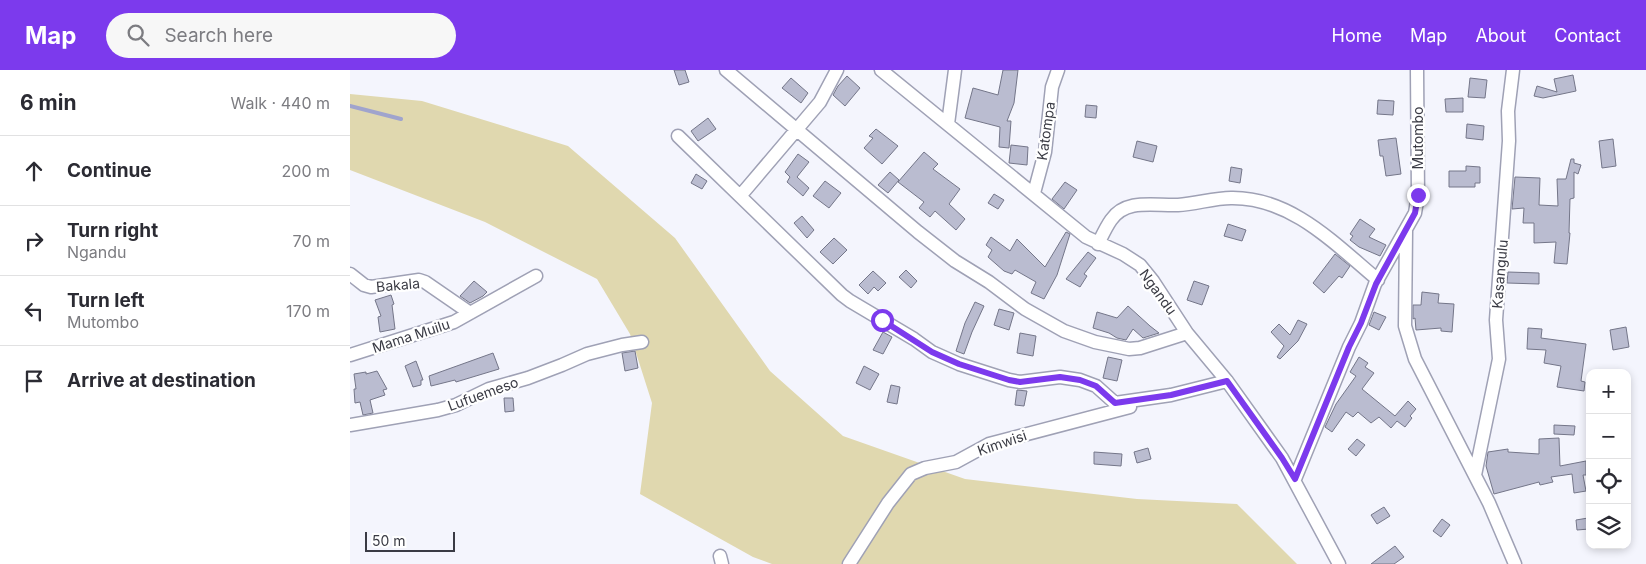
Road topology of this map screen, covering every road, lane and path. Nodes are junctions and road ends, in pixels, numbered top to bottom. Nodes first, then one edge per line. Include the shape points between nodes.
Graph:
1 (726, 70) edge
2 (837, 70) edge
3 (881, 70) edge
4 (955, 70) edge
5 (1058, 70) edge
6 (1417, 70) edge
7 (1513, 70) edge
8 (948, 124) junction
9 (796, 131) junction
10 (678, 136) dead end
11 (1034, 193) junction
12 (740, 195) junction
13 (1406, 230) junction
14 (1098, 244) junction
15 (350, 274) edge
16 (536, 276) dead end
17 (1378, 280) junction
18 (470, 312) junction
19 (1187, 333) junction
20 (642, 342) dead end
21 (350, 355) edge
22 (1227, 381) junction
23 (1171, 395) junction
24 (350, 425) edge
25 (1475, 475) junction
26 (1295, 479) junction
27 (849, 564) edge
28 (1339, 564) edge
29 (1515, 564) edge

1 - 9 street
2 - 9 street via 820,102
3 - 8 street, Ngandu
4 - 8 street
5 - 11 street, Katompa via 1052,87 1045,152
6 - 13 street, Mutombo via 1418,195 1415,213
7 - 25 street, Kasangulu via 1496,320 1499,359
8 - 11 street, Ngandu
9 - 12 street
9 - 19 street via 955,261 1064,332 1129,349
10 - 12 street
11 - 14 street, Ngandu
12 - 23 street via 850,302 932,352 1009,380 1020,382 1060,377 1080,380 1096,386 1115,403
13 - 17 street, Mutombo
13 - 25 street via 1405,326 1415,360
14 - 17 street via 1111,220 1131,205 1180,205 1231,198 1261,201 1304,220
14 - 19 street, Ngandu via 1140,265
15 - 18 street, Bakala via 371,287 419,280
16 - 18 street, Mama Muilu
17 - 26 street, Mutombo
18 - 21 street, Mama Muilu via 448,325
19 - 22 street, Ngandu
20 - 24 street, Lufuemeso via 586,354 456,405
22 - 23 street
22 - 26 street, Ngandu
23 - 27 street, Kimwisi via 989,444 956,462 911,474
25 - 29 street
26 - 28 street, Ngandu

